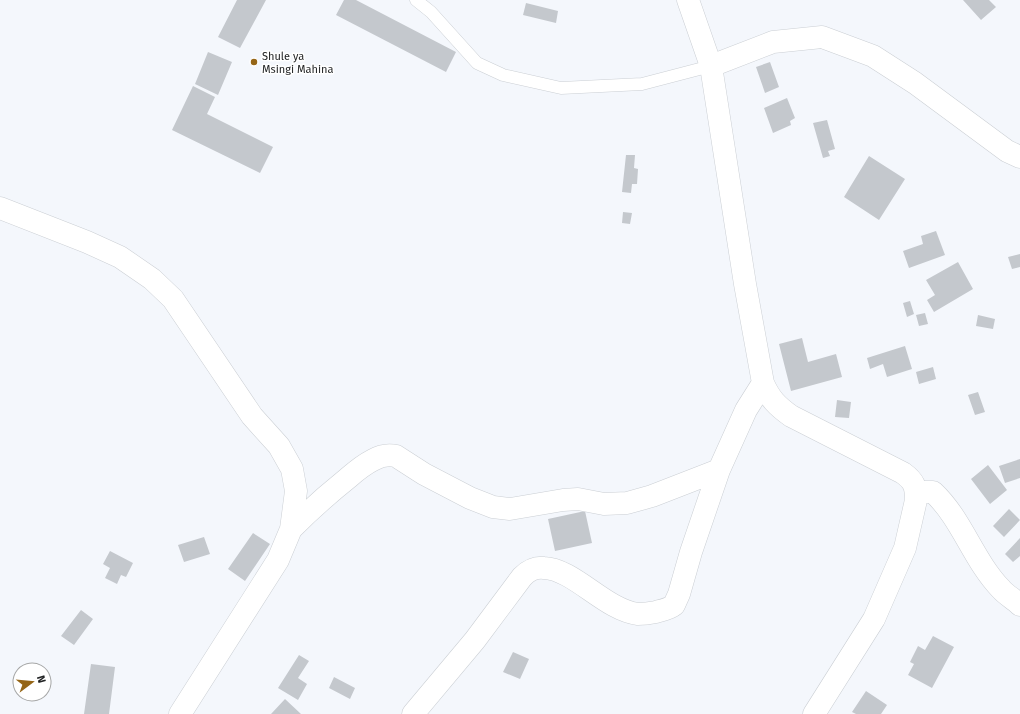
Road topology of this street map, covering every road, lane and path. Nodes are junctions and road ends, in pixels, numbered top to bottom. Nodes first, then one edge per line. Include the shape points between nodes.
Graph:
1 (416, 0) edge
2 (688, 0) edge
3 (711, 66) junction
4 (1020, 157) edge
5 (0, 208) edge
6 (763, 383) junction
7 (719, 470) junction
8 (916, 492) junction
9 (291, 529) junction
10 (1020, 605) edge
11 (180, 714) edge
12 (413, 714) edge
13 (814, 714) edge

1 - 3 lane via 431,12 477,63 510,77 561,88 642,84
2 - 3 street
3 - 4 street via 773,42 822,37 873,56 915,83 1006,151
3 - 6 street
5 - 9 street via 120,257 152,279 173,299 252,416 279,446 292,469 296,491
6 - 7 street via 746,410
6 - 8 street via 770,397 781,409 904,473 914,483
7 - 9 street via 627,503 604,504 578,499 510,509 493,507 470,498 396,456 383,456 362,466
7 - 12 street via 674,605 660,611 638,614 622,609 566,575 543,567 529,571
8 - 10 street via 933,492 943,501 985,569 1001,589
8 - 13 street via 906,548 874,619
9 - 11 street via 278,560

